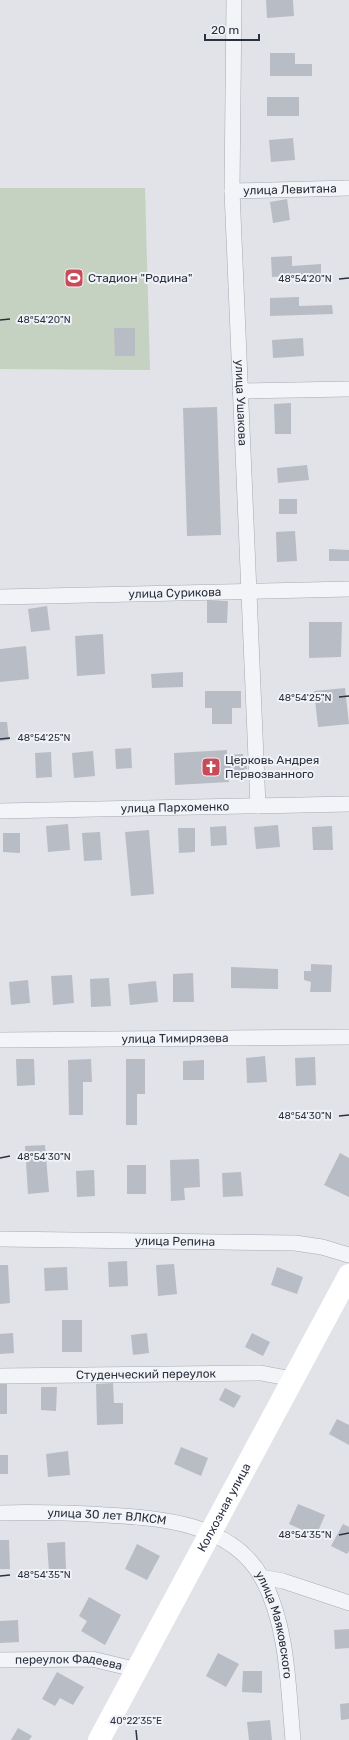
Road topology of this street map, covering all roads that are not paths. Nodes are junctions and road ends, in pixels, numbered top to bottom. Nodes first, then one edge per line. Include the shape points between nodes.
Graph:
1 (234, 0) edge
2 (349, 188) edge
3 (232, 191) junction
4 (349, 389) edge
5 (240, 391) junction
6 (349, 589) edge
7 (249, 592) junction
8 (0, 597) edge
9 (349, 804) edge
10 (258, 806) junction
11 (0, 811) edge
12 (349, 1037) edge
13 (0, 1040) edge
14 (0, 1239) edge
15 (349, 1255) edge
16 (349, 1276) edge
17 (0, 1376) edge
18 (292, 1379) junction
19 (0, 1513) edge
20 (211, 1533) junction
21 (261, 1577) junction
22 (349, 1603) edge
23 (0, 1660) edge
24 (138, 1670) junction
25 (100, 1739) edge
26 (293, 1740) edge

1 - 3 street, улица Ушакова
2 - 3 street, улица Левитана
3 - 5 street, улица Ушакова
4 - 5 street
5 - 7 street, улица Ушакова
6 - 7 street, улица Сурикова
7 - 8 street, улица Сурикова
7 - 10 street, улица Ушакова
9 - 10 street, улица Пархоменко
10 - 11 street, улица Пархоменко
12 - 13 street, улица Тимирязева
14 - 15 street, улица Репина via 295,1243
16 - 18 main road, Колхозная улица
17 - 18 street, Студенческий переулок via 261,1373
18 - 20 main road, Колхозная улица
19 - 20 street, улица 30 лет ВЛКСМ via 60,1512 142,1517 177,1522
20 - 21 street, улица Маяковского via 245,1556
20 - 24 main road, Колхозная улица
21 - 22 street via 283,1580
21 - 26 street, улица Маяковского via 278,1622 286,1663
23 - 24 street, переулок Фадеева via 92,1660
24 - 25 main road, Колхозная улица

